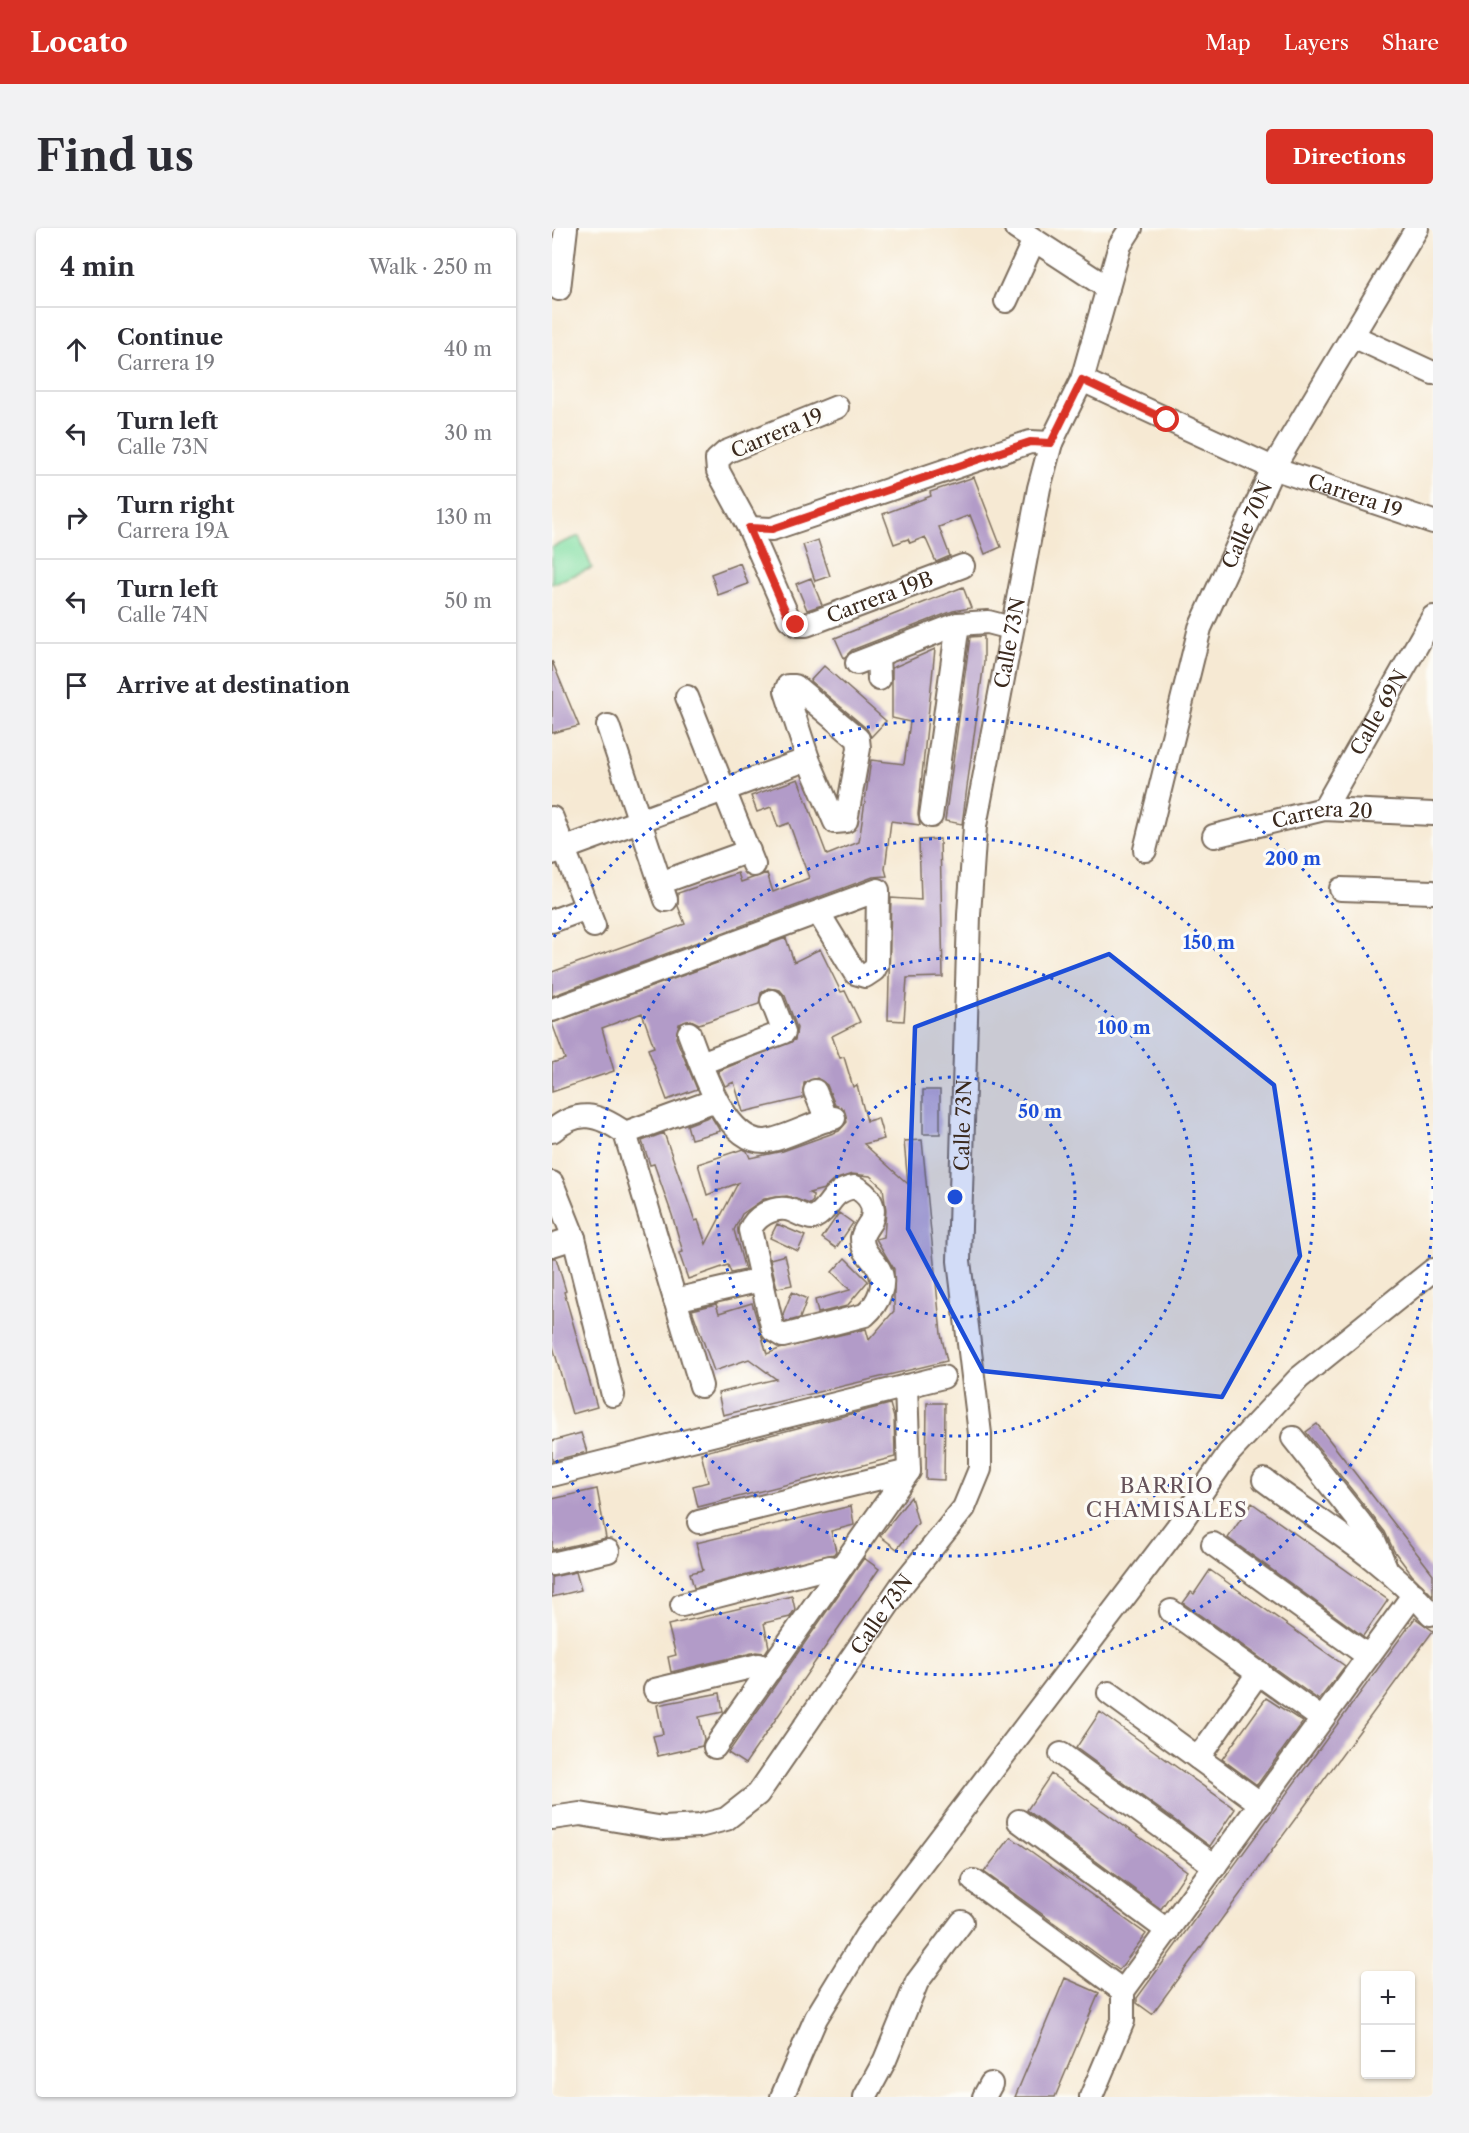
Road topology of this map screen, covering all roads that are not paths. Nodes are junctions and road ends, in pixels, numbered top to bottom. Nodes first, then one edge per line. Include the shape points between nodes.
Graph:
1 (566, 228) edge
2 (1131, 228) edge
3 (1417, 228) edge
4 (1424, 228) edge
5 (1025, 234) edge
6 (1433, 234) edge
7 (1108, 288) junction
8 (559, 289) dead end
9 (1006, 301) dead end
10 (1355, 336) junction
11 (1433, 373) edge
12 (1082, 380) junction
13 (837, 407) dead end
14 (1051, 443) junction
15 (1273, 468) junction
16 (1433, 522) edge
17 (749, 528) junction
18 (963, 566) dead end
19 (1433, 617) edge
20 (958, 624) junction
21 (1011, 628) junction
22 (879, 679) dead end
23 (687, 697) dead end
24 (608, 726) dead end
25 (808, 759) junction
26 (724, 790) junction
27 (1324, 809) junction
28 (1433, 814) edge
29 (931, 816) dead end
30 (552, 818) edge
31 (639, 823) junction
32 (1214, 836) dead end
33 (1145, 850) dead end
34 (558, 851) edge
35 (1341, 889) dead end
36 (1433, 892) edge
37 (818, 912) dead end
38 (552, 921) edge
39 (772, 1002) dead end
40 (552, 1010) edge
41 (689, 1033) dead end
42 (701, 1063) junction
43 (815, 1091) dead end
44 (716, 1100) junction
45 (552, 1131) edge
46 (625, 1132) junction
47 (552, 1183) edge
48 (574, 1238) junction
49 (552, 1245) edge
50 (1433, 1270) edge
51 (761, 1280) junction
52 (675, 1300) junction
53 (943, 1377) dead end
54 (701, 1386) dead end
55 (906, 1386) junction
56 (613, 1395) dead end
57 (1293, 1438) dead end
58 (909, 1471) junction
59 (552, 1475) edge
60 (1264, 1480) dead end
61 (699, 1522) dead end
62 (1213, 1544) dead end
63 (608, 1551) dead end
64 (552, 1564) edge
65 (839, 1570) junction
66 (1388, 1571) junction
67 (1414, 1594) junction
68 (682, 1605) dead end
69 (1171, 1611) dead end
70 (1431, 1614) dead end
71 (1368, 1656) junction
72 (770, 1670) junction
73 (1259, 1672) junction
74 (655, 1690) dead end
75 (1109, 1694) dead end
76 (1322, 1719) junction
77 (716, 1747) dead end
78 (1061, 1755) dead end
79 (1198, 1758) junction
80 (1261, 1804) junction
81 (552, 1818) edge
82 (1019, 1821) dead end
83 (1215, 1866) junction
84 (974, 1881) dead end
85 (962, 1922) dead end
86 (1168, 1931) junction
87 (1123, 1991) junction
88 (782, 2097) edge
89 (865, 2097) edge
90 (1091, 2097) edge

1 - 8 street
2 - 7 street, Calle 73N via 1120,245
3 - 10 street, Calle 70N
4 - 6 street
5 - 7 street
5 - 9 street
7 - 12 street, Calle 73N
10 - 11 street
10 - 15 street, Calle 70N
12 - 14 street, Calle 73N
12 - 15 street, Carrera 19
13 - 17 street, Carrera 19 via 726,452 717,460 718,471
14 - 17 street via 1030,442 772,529
14 - 21 street, Calle 73N
15 - 16 street, Carrera 19
15 - 33 street, Calle 70N via 1200,628
17 - 18 street, Carrera 19B via 789,619 796,625 806,625
19 - 27 street, Calle 69N
20 - 21 street via 988,622
20 - 22 street via 868,659
20 - 29 street
21 - 81 street, Calle 73N via 975,826 969,915 959,1261 980,1434 980,1469 964,1508 901,1586 758,1794 726,1819 699,1826 664,1828 580,1814
23 - 26 street
24 - 31 street
25 - 25 street via 786,691 788,686 795,686 858,739 846,821 835,822
25 - 26 street
26 - 31 street
26 - 31 street via 751,858 663,891
27 - 28 street, Carrera 20
27 - 32 street, Carrera 20
30 - 34 street
31 - 34 street
34 - 38 street via 590,917
35 - 36 street
37 - 40 street
39 - 42 street via 784,1032
41 - 42 street
42 - 44 street
43 - 44 street via 830,1119 764,1141 746,1136 733,1125
44 - 46 street
45 - 46 street via 578,1115 609,1121
46 - 52 street
47 - 48 street
48 - 49 street
48 - 56 street
50 - 88 street via 1299,1378 1229,1453 1176,1529 866,1935 816,2018
51 - 51 street via 750,1230 753,1222 762,1215 785,1209 813,1218 843,1189 855,1187 865,1192 873,1204 872,1219 862,1236 865,1253 882,1275 880,1294 865,1316 783,1336 773,1330
51 - 52 street
52 - 54 street
53 - 55 street
55 - 58 street
55 - 59 street
57 - 66 street via 1374,1540
58 - 61 street
58 - 65 street
60 - 66 street
62 - 71 street
63 - 64 street
65 - 68 street via 830,1567
65 - 72 street
66 - 67 street
67 - 70 street
67 - 71 street
69 - 73 street
71 - 76 street
72 - 74 street via 759,1665
72 - 77 street
73 - 76 street
73 - 79 street
75 - 79 street
76 - 80 street
78 - 83 street
79 - 80 street
80 - 83 street
82 - 86 street
83 - 86 street
84 - 87 street
85 - 89 street via 917,1983
86 - 87 street
87 - 90 street via 1123,2021

